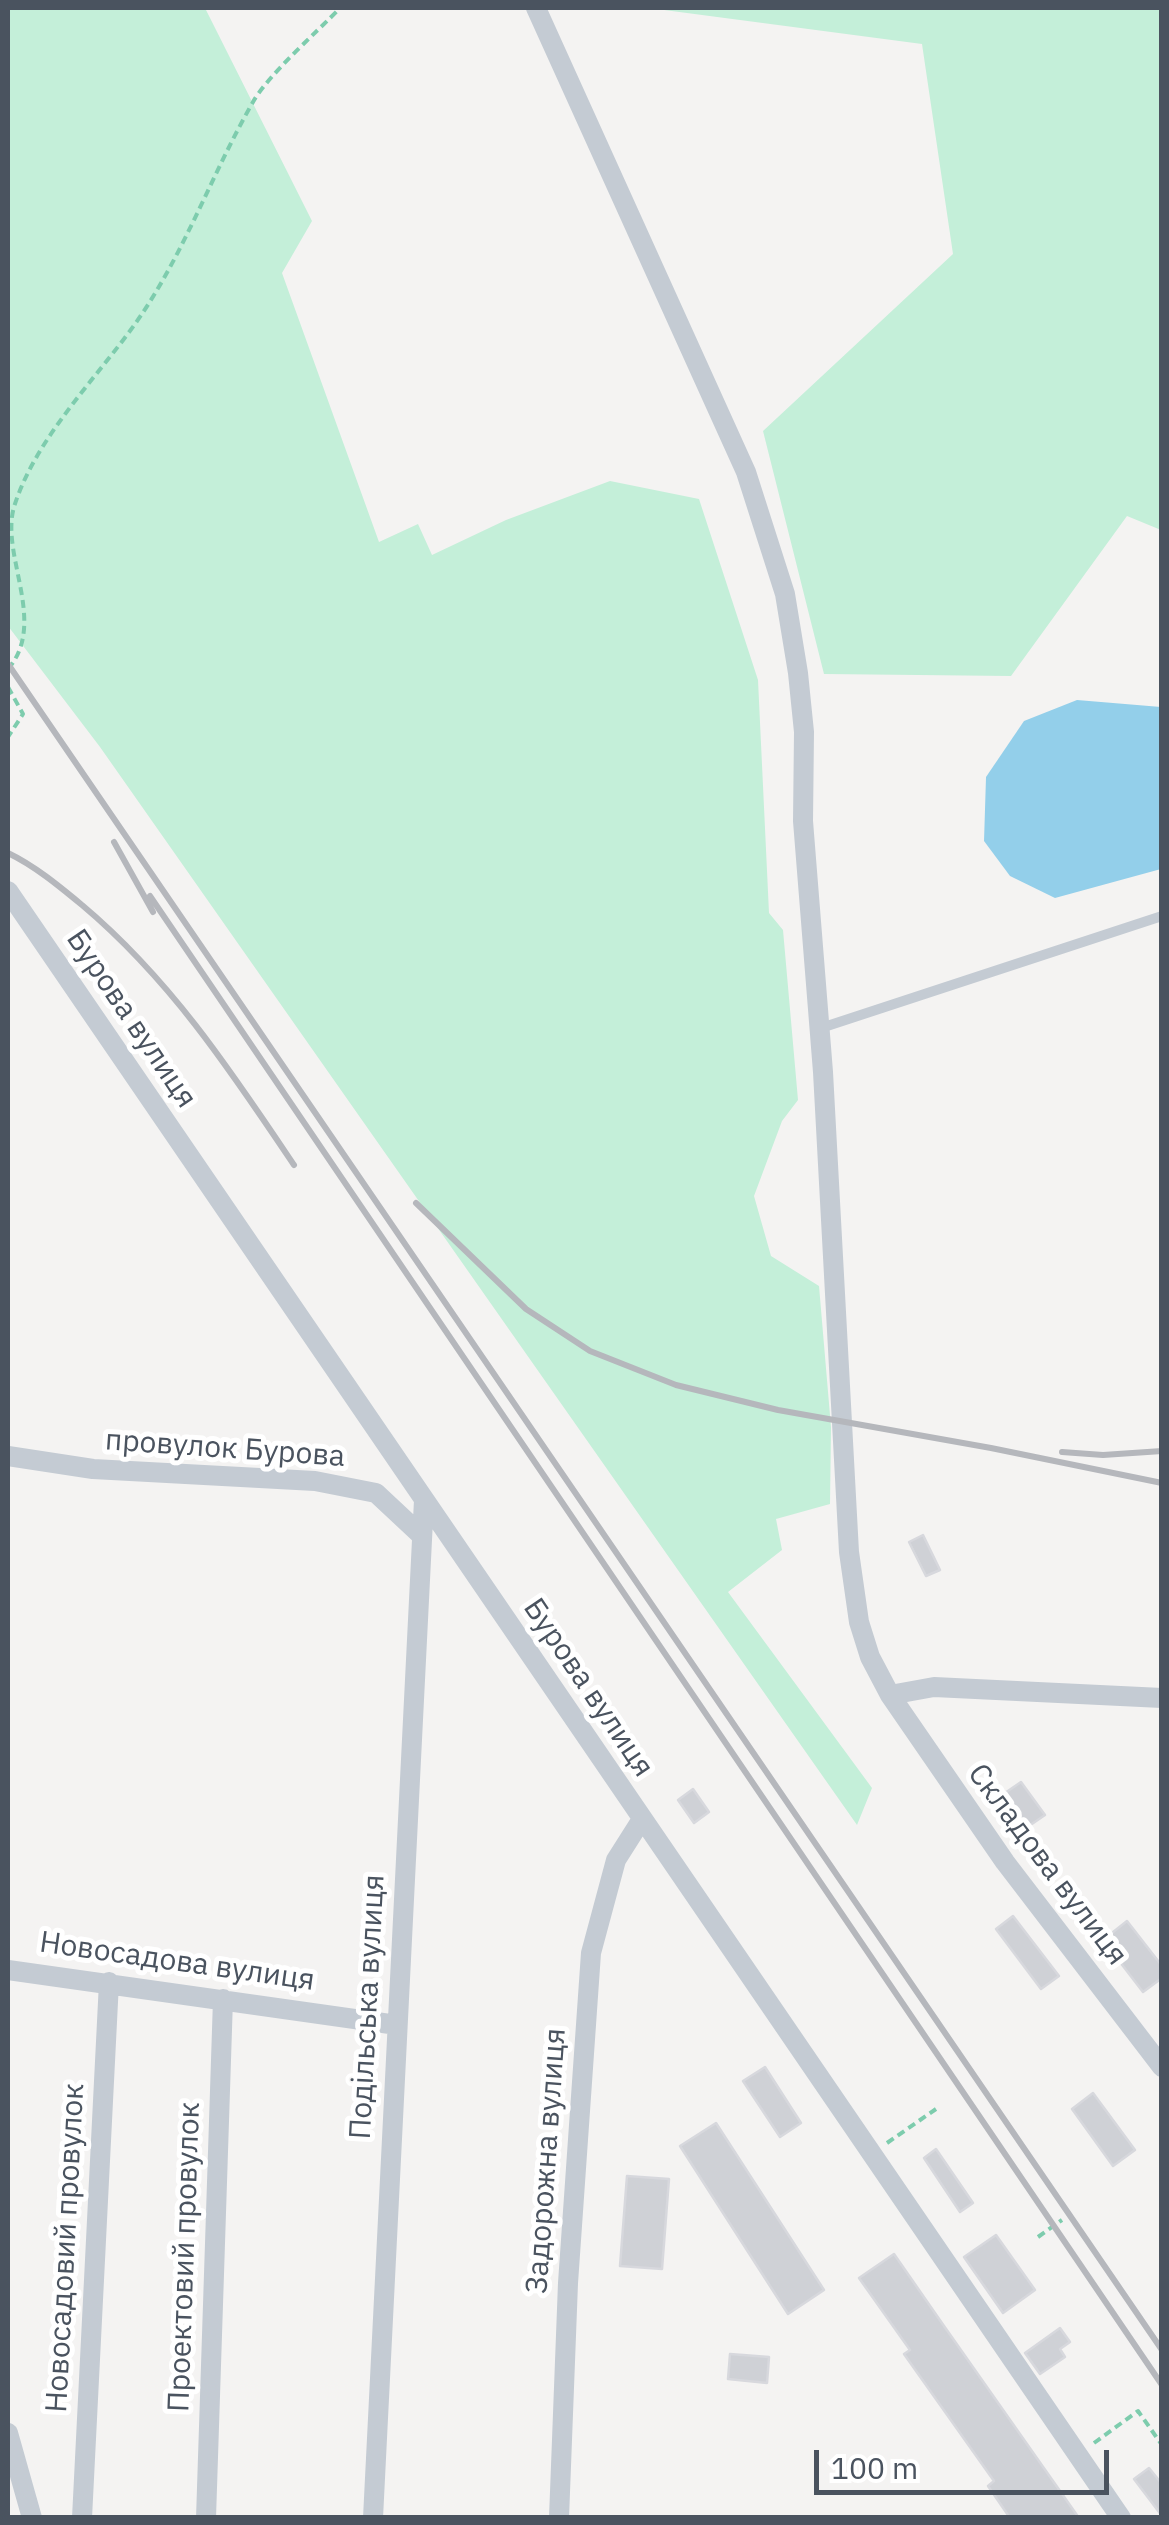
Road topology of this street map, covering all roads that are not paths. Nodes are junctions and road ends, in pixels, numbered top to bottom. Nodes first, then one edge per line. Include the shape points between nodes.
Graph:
1 (536, 8) edge
2 (8, 891) edge
3 (1162, 916) edge
4 (820, 1029) junction
5 (8, 1456) edge
6 (424, 1500) junction
7 (422, 1536) junction
8 (890, 1695) junction
9 (1162, 1698) edge
10 (642, 1819) junction
11 (8, 1970) edge
12 (109, 1982) junction
13 (223, 1998) junction
14 (397, 2025) junction
15 (1162, 2067) edge
16 (8, 2433) edge
17 (32, 2518) edge
18 (82, 2518) edge
19 (206, 2518) edge
20 (373, 2518) edge
21 (559, 2518) edge
22 (1121, 2518) edge

1 - 4 street, Складова вулиця via 746,472 774,551 804,732 803,821
2 - 6 street, Бурова вулиця
3 - 4 lane
4 - 8 street, Складова вулиця via 848,1552 858,1622
5 - 7 street, провулок Бурова via 93,1469 315,1480 376,1494
6 - 7 street, Подільська вулиця
6 - 10 street, Бурова вулиця
7 - 14 street, Подільська вулиця
8 - 9 street via 934,1687
8 - 15 street, Складова вулиця via 1005,1862
10 - 21 street, Задорожна вулиця via 616,1860 591,1952
10 - 22 street, Бурова вулиця
11 - 12 street, Новосадова вулиця
12 - 13 street, Новосадова вулиця
12 - 18 street, Новосадовий провулок
13 - 14 street, Новосадова вулиця
13 - 19 street, Проектовий провулок
14 - 20 street, Подільська вулиця
16 - 17 street

